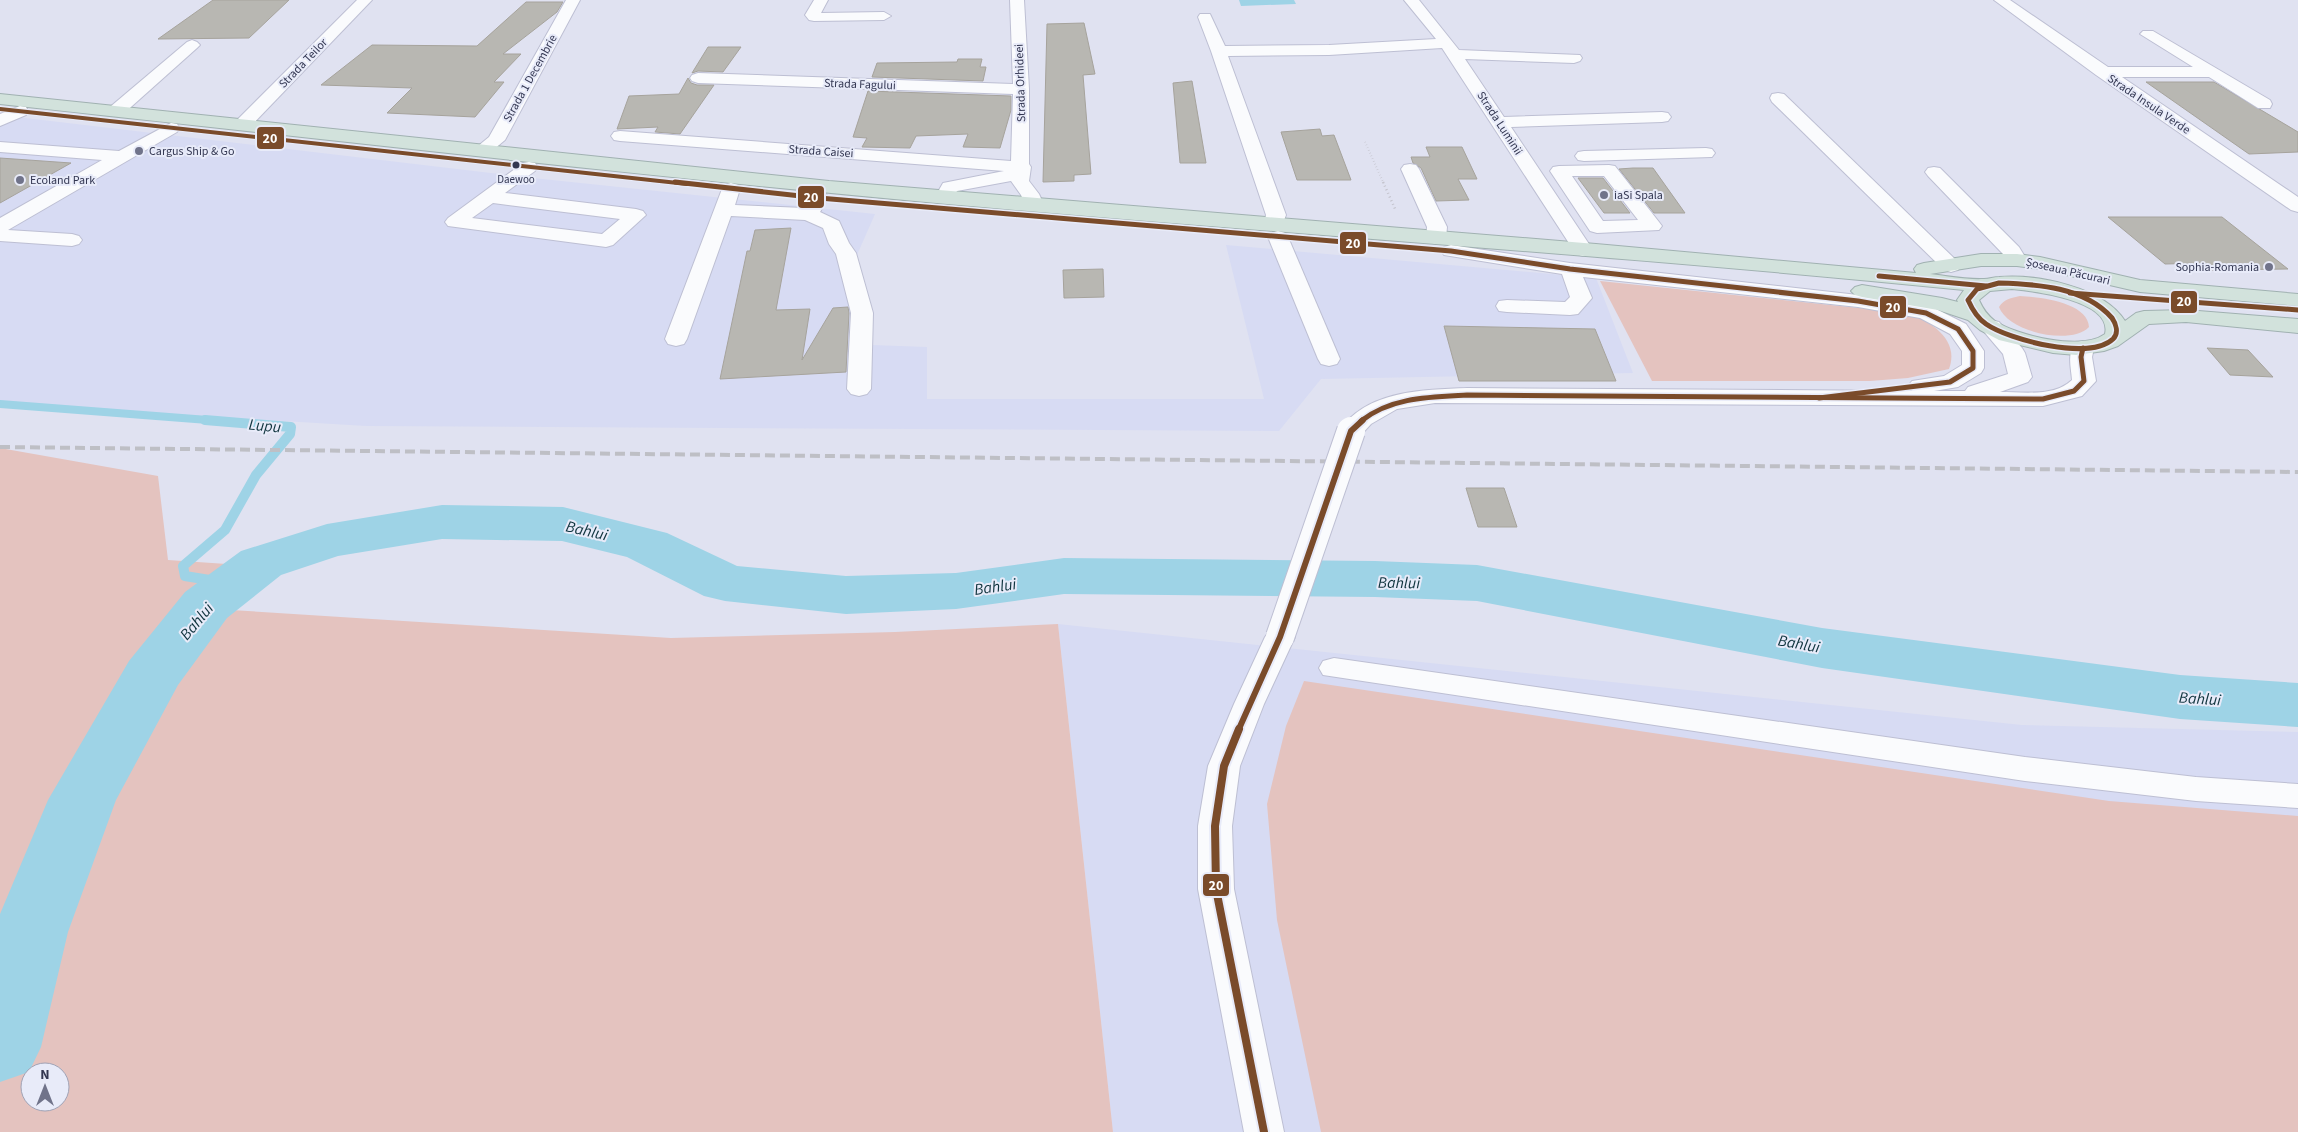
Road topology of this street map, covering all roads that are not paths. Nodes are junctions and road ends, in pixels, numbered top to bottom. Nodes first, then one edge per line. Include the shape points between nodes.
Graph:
1 (364, 0) edge
2 (573, 0) edge
3 (821, 0) edge
4 (843, 0) edge
5 (1017, 0) edge
6 (1412, 0) edge
7 (2001, 0) edge
8 (1205, 17) dead end
9 (2148, 34) dead end
10 (192, 45) dead end
11 (1450, 49) junction
12 (1219, 51) junction
13 (1574, 58) dead end
14 (2102, 72) junction
15 (2212, 72) junction
16 (698, 78) dead end
17 (1021, 89) junction
18 (1778, 98) dead end
19 (0, 99) edge
20 (2264, 104) dead end
21 (0, 109) edge
22 (20, 111) junction
23 (116, 111) junction
24 (1662, 117) dead end
25 (0, 121) edge
26 (1500, 122) junction
27 (242, 125) junction
28 (171, 128) junction
29 (620, 136) dead end
30 (0, 147) edge
31 (481, 150) junction
32 (1706, 153) dead end
33 (120, 156) junction
34 (1523, 158) junction
35 (529, 167) junction
36 (1022, 167) junction
37 (1410, 169) dead end
38 (1934, 172) dead end
39 (730, 189) junction
40 (489, 197) junction
41 (944, 197) junction
42 (1034, 205) junction
43 (815, 206) junction
44 (2298, 206) edge
45 (723, 210) junction
46 (1590, 218) junction
47 (1567, 224) junction
48 (0, 226) edge
49 (1276, 231) junction
50 (0, 234) edge
51 (72, 240) dead end
52 (1443, 244) junction
53 (1583, 250) junction
54 (2017, 260) junction
55 (1719, 261) junction
56 (1951, 266) junction
57 (1570, 269) junction
58 (1986, 286) junction
59 (2070, 293) junction
60 (2298, 300) edge
61 (1507, 306) dead end
62 (2298, 310) edge
63 (1983, 321) junction
64 (2298, 326) edge
65 (2115, 337) junction
66 (676, 339) dead end
67 (2083, 348) junction
68 (1329, 359) dead end
69 (859, 389) dead end
70 (1961, 397) junction
71 (1819, 398) junction
72 (1334, 668) dead end
73 (2298, 796) edge
74 (1264, 1132) edge

1 - 27 street, Strada Teilor
2 - 31 street, Strada 1 Decembrie via 496,140
3 - 4 street via 812,15 814,17 885,12 844,8
5 - 17 street, Strada Orhideei
6 - 11 street, Strada Luminii
7 - 14 street, Strada Insula Verde
8 - 12 street
9 - 15 street
10 - 23 street
11 - 12 street
11 - 13 street
11 - 26 street, Strada Luminii
12 - 49 street via 1276,215
14 - 15 street
14 - 44 street, Strada Insula Verde
15 - 20 street
16 - 17 street, Strada Fagului
17 - 36 street, Strada Orhideei
18 - 56 street
19 - 23 highway
21 - 22 highway
22 - 25 street
22 - 28 highway
23 - 27 highway
24 - 26 street
26 - 34 street, Strada Luminii
27 - 31 highway
28 - 33 street
28 - 35 highway
29 - 36 street, Strada Caisei
30 - 33 street
31 - 41 highway
32 - 34 street
33 - 48 street
34 - 47 street, Strada Luminii
35 - 39 highway
35 - 40 street
36 - 41 street via 1003,178 950,187
36 - 42 street, Strada Orhideei via 1020,181
37 - 52 street
38 - 54 street via 2012,251
39 - 43 highway
39 - 45 street
40 - 40 street via 456,222 606,241 636,215
41 - 42 highway
42 - 49 highway
43 - 45 street
43 - 49 highway
43 - 69 street via 832,225 846,253 862,314
45 - 66 street
46 - 46 street via 1644,216 1608,170 1559,172
46 - 47 street
47 - 53 street, Strada Luminii
49 - 52 highway
49 - 52 highway via 1402,235
49 - 68 street
50 - 51 street
52 - 53 highway
52 - 57 street
52 - 63 highway via 1835,286 1942,304
53 - 55 highway
54 - 56 highway, Șoseaua Păcurari via 1981,260
54 - 60 highway, Șoseaua Păcurari via 2140,286
55 - 56 highway, Șoseaua Păcurari via 1763,260 1909,269
55 - 58 highway
57 - 61 street via 1581,298 1570,309
57 - 71 street via 1858,300 1926,313 1958,329 1973,351 1973,368 1950,382
58 - 59 highway via 2033,284
58 - 63 highway via 1974,292 1968,300 1971,310
59 - 62 highway
59 - 65 highway via 2092,302 2109,314 2116,322 2118,330
63 - 67 highway via 2035,343
63 - 70 street via 2014,353 2020,376
64 - 65 highway via 2186,316 2144,318
65 - 67 highway via 2103,344
67 - 70 street via 2084,381 2074,392 2043,399
70 - 71 street
71 - 74 street, bridge via 1419,397 1386,405 1360,420 1352,432 1280,637 1224,766 1215,826 1216,890
72 - 73 street via 2024,769 2196,789

